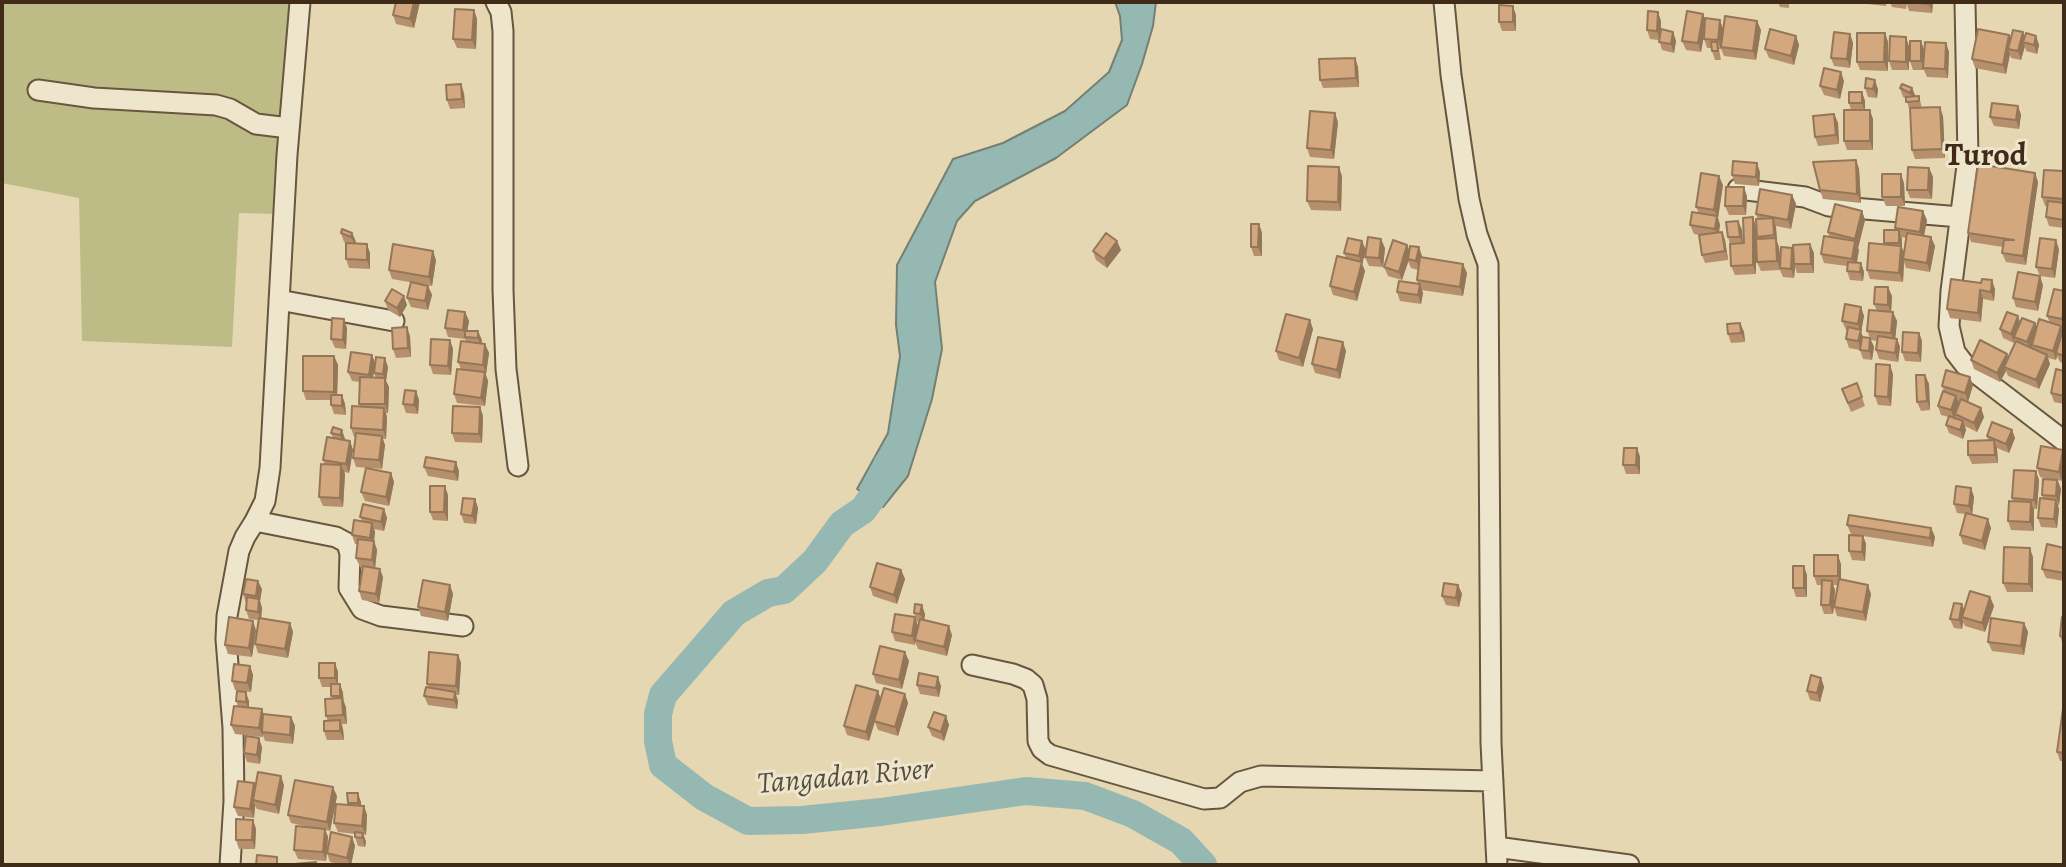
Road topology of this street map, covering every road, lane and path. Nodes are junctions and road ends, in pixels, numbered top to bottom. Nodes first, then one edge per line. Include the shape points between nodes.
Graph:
1 (300, 2) edge
2 (496, 2) edge
3 (1444, 2) edge
4 (1965, 2) edge
5 (38, 90) dead end
6 (289, 128) junction
7 (1738, 189) edge
8 (1960, 217) junction
9 (279, 300) junction
10 (394, 321) dead end
11 (2064, 441) edge
12 (518, 466) dead end
13 (255, 521) junction
14 (463, 626) dead end
15 (972, 665) dead end
16 (1493, 781) junction
17 (1497, 856) edge
18 (230, 865) edge
19 (1629, 865) edge

1 - 6 street
2 - 12 street via 503,31 506,369
3 - 16 street via 1469,199 1488,264
4 - 8 street via 1968,158
5 - 6 street via 216,105 256,124
6 - 9 street
7 - 8 street via 1805,197 1829,206
8 - 11 street via 1949,326 1955,352 1965,365
9 - 10 street
9 - 13 street via 268,487
13 - 14 street via 347,542 349,588 362,609 382,616
13 - 18 street via 239,551 227,616 234,801
15 - 16 street via 1013,674 1033,685 1038,741 1050,755 1204,799 1220,798 1240,782 1261,776
16 - 17 street
17 - 19 street

